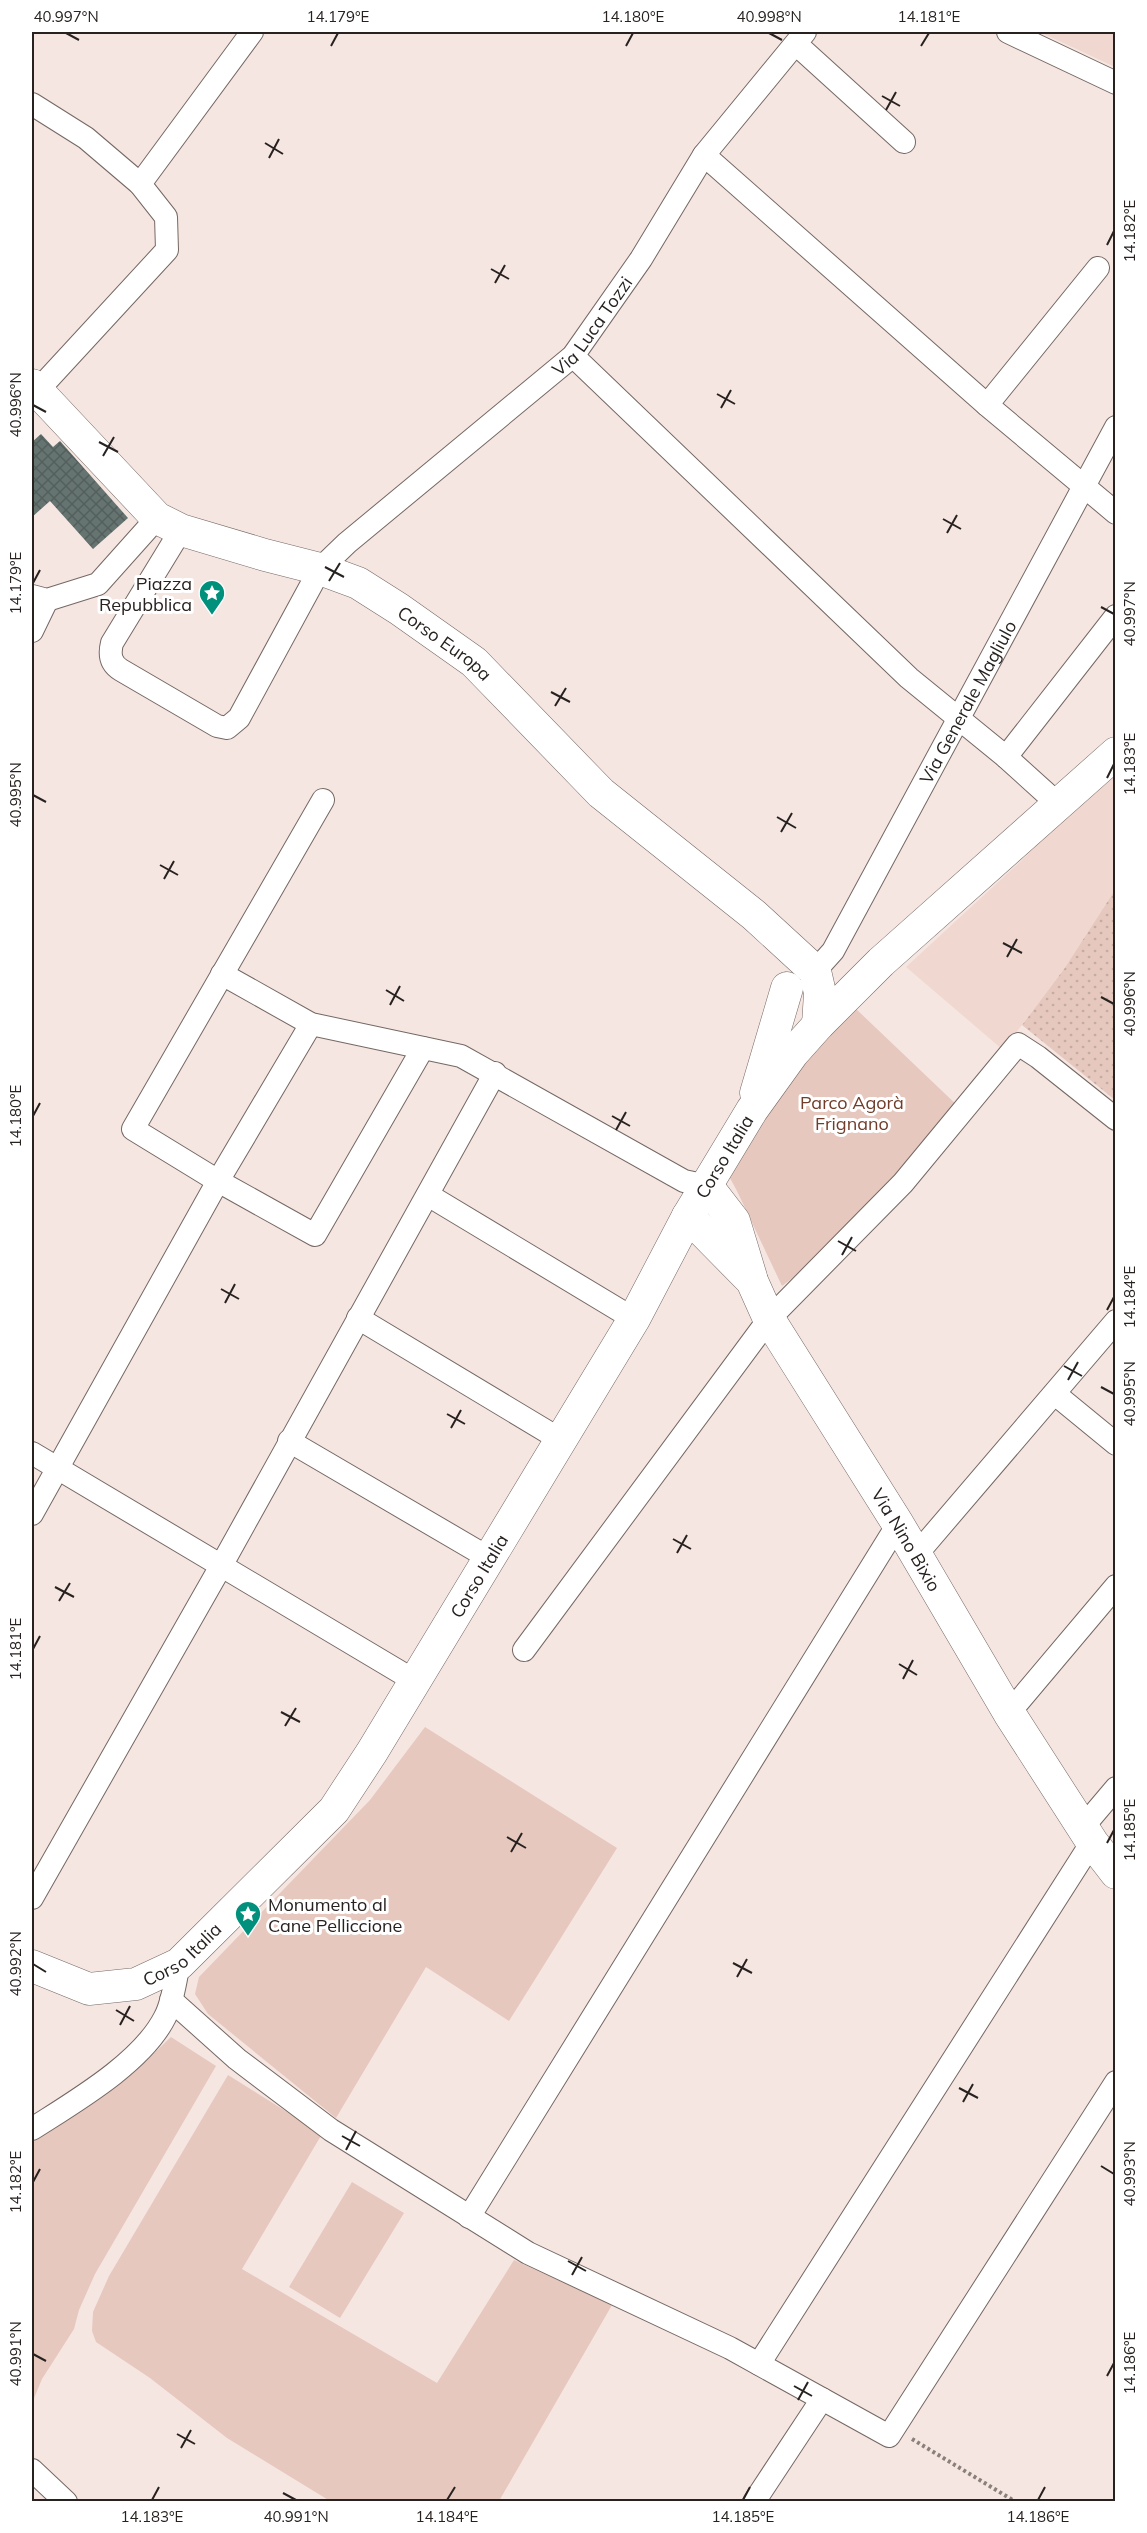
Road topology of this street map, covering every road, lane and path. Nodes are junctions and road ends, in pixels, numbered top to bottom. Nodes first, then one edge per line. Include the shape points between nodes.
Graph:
1 (252, 32) edge
2 (1008, 32) edge
3 (800, 38) edge
4 (1116, 83) edge
5 (32, 104) edge
6 (904, 142) dead end
7 (704, 154) junction
8 (140, 184) junction
9 (1098, 268) dead end
10 (573, 357) junction
11 (35, 388) edge
12 (987, 405) junction
13 (1116, 427) edge
14 (1082, 486) junction
15 (1116, 513) edge
16 (169, 524) junction
17 (320, 569) junction
18 (39, 598) edge
19 (1116, 616) edge
20 (32, 631) edge
21 (959, 720) junction
22 (1116, 753) edge
23 (1006, 757) junction
24 (323, 800) dead end
25 (1059, 805) junction
26 (786, 944) junction
27 (814, 971) junction
28 (222, 974) junction
29 (867, 977) junction
30 (787, 987) junction
31 (311, 1024) junction
32 (818, 1024) junction
33 (423, 1047) junction
34 (495, 1074) junction
35 (752, 1110) junction
36 (1116, 1119) edge
37 (218, 1181) junction
38 (707, 1186) junction
39 (428, 1195) junction
40 (688, 1216) junction
41 (752, 1281) junction
42 (358, 1318) junction
43 (769, 1319) junction
44 (634, 1320) junction
45 (1116, 1321) edge
46 (1056, 1394) junction
47 (289, 1440) junction
48 (561, 1440) junction
49 (1116, 1444) edge
50 (32, 1454) edge
51 (58, 1469) junction
52 (32, 1514) edge
53 (898, 1524) junction
54 (916, 1555) junction
55 (489, 1558) junction
56 (220, 1566) junction
57 (1116, 1586) edge
58 (524, 1650) dead end
59 (415, 1681) junction
60 (1009, 1713) junction
61 (1116, 1788) edge
62 (1087, 1835) junction
63 (1116, 1873) edge
64 (32, 1898) edge
65 (179, 1964) junction
66 (32, 1966) edge
67 (171, 2001) junction
68 (1116, 2082) edge
69 (32, 2129) edge
70 (469, 2217) junction
71 (759, 2364) junction
72 (822, 2399) junction
73 (893, 2428) junction
74 (32, 2470) edge
75 (66, 2502) edge
76 (754, 2502) edge
77 (1016, 2502) edge

1 - 8 street
2 - 4 street
3 - 6 street
3 - 7 street, Via Luca Tozzi
5 - 8 street via 86,138
7 - 10 street, Via Luca Tozzi via 641,259
7 - 12 street
8 - 11 street via 166,217 167,250
9 - 12 street
10 - 17 street, Via Luca Tozzi
10 - 21 street via 901,670
11 - 16 street
12 - 14 street
13 - 14 street, Via Generale Magliulo
14 - 15 street
14 - 21 street, Via Generale Magliulo
16 - 17 street, Corso Europa
16 - 17 street via 112,643 111,656 116,667 222,728 232,726 239,718
16 - 18 street via 98,584 72,594
17 - 26 street, Corso Europa via 358,583 474,663 601,793
18 - 20 street
19 - 23 street
21 - 23 street
21 - 27 street, Via Generale Magliulo via 833,951
22 - 25 street, Corso Italia
23 - 25 street
24 - 28 street
25 - 29 street, Corso Italia
26 - 27 street
26 - 30 street
27 - 29 street via 838,978
27 - 32 street via 820,993
28 - 31 street
28 - 37 street via 133,1129
29 - 32 street, Corso Italia
30 - 32 street via 798,1011
30 - 35 street
31 - 33 street
31 - 37 street
32 - 35 street, Corso Italia
33 - 34 street via 461,1056
33 - 37 street via 315,1235
34 - 38 street via 684,1181
34 - 39 street
35 - 38 street, Corso Italia
36 - 43 street via 1018,1044 903,1183
37 - 51 street
38 - 40 street, Corso Italia
38 - 41 street via 734,1221
39 - 42 street
39 - 44 street
40 - 41 street, Via Nino Bixio
40 - 44 street, Corso Italia
41 - 43 street, Via Nino Bixio
42 - 47 street
42 - 48 street
43 - 53 street, Via Nino Bixio
43 - 58 street
44 - 48 street, Corso Italia
45 - 46 street
46 - 49 street
46 - 54 street
47 - 55 street
47 - 56 street
48 - 55 street, Corso Italia
50 - 51 street
51 - 52 street
51 - 56 street
53 - 54 street, Via Nino Bixio
53 - 70 street
54 - 60 street, Via Nino Bixio
55 - 59 street, Corso Italia
56 - 59 street
56 - 64 street
57 - 60 street
59 - 65 street, Corso Italia via 334,1810
60 - 62 street, Via Nino Bixio
61 - 62 street
62 - 63 street, Via Nino Bixio
62 - 71 street
65 - 66 street, Corso Italia via 136,1984 89,1989
65 - 67 street
67 - 69 street via 151,2041 127,2063
67 - 70 street via 237,2059 331,2130
68 - 73 street
70 - 71 street via 528,2253
71 - 72 street
72 - 73 street via 888,2436
72 - 76 street
73 - 77 path
74 - 75 street

